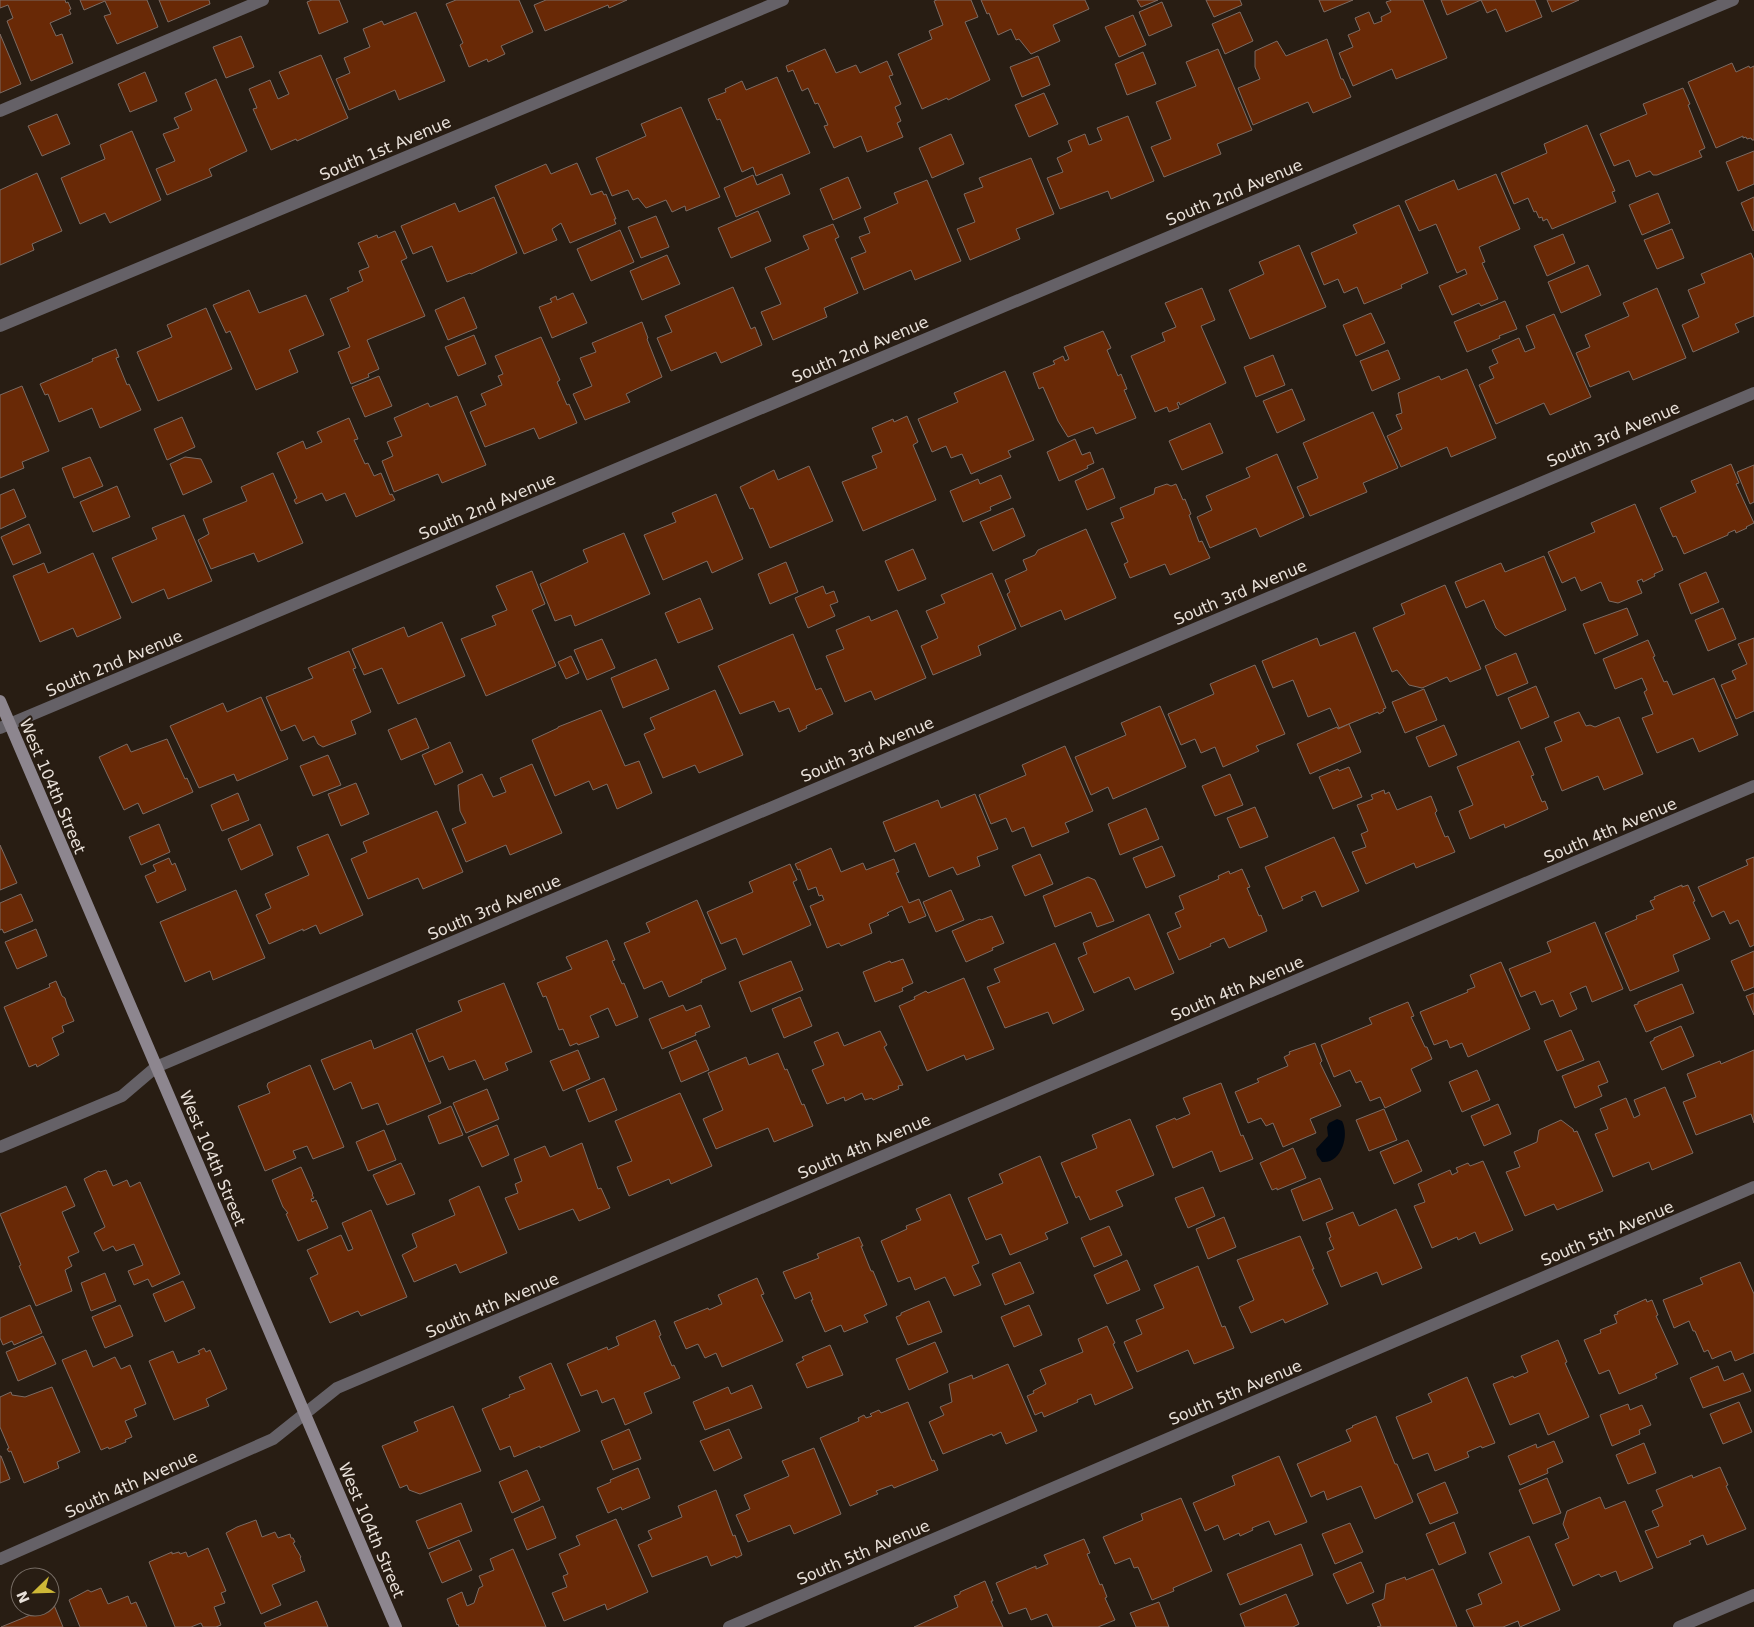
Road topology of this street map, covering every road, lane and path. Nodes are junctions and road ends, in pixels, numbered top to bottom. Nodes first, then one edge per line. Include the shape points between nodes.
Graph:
1 (263, 0) edge
2 (783, 0) edge
3 (1733, 0) edge
4 (0, 112) edge
5 (0, 326) edge
6 (1754, 393) edge
7 (0, 701) edge
8 (5, 726) edge
9 (1754, 786) edge
10 (156, 1067) junction
11 (0, 1148) edge
12 (1754, 1187) edge
13 (305, 1414) junction
14 (0, 1559) edge
15 (1754, 1595) edge
16 (396, 1627) edge
17 (729, 1627) edge
18 (1679, 1627) edge

1 - 4 street
2 - 5 street, South 1st Avenue
3 - 8 street, South 2nd Avenue
6 - 10 street, South 3rd Avenue
7 - 8 street, West 104th Street
8 - 10 street, West 104th Street
9 - 13 street, South 4th Avenue via 337,1388
10 - 11 street, South 3rd Avenue via 122,1096
10 - 13 street, West 104th Street
12 - 17 street, South 5th Avenue
13 - 14 street, South 4th Avenue via 273,1439
13 - 16 street, West 104th Street
15 - 18 street

